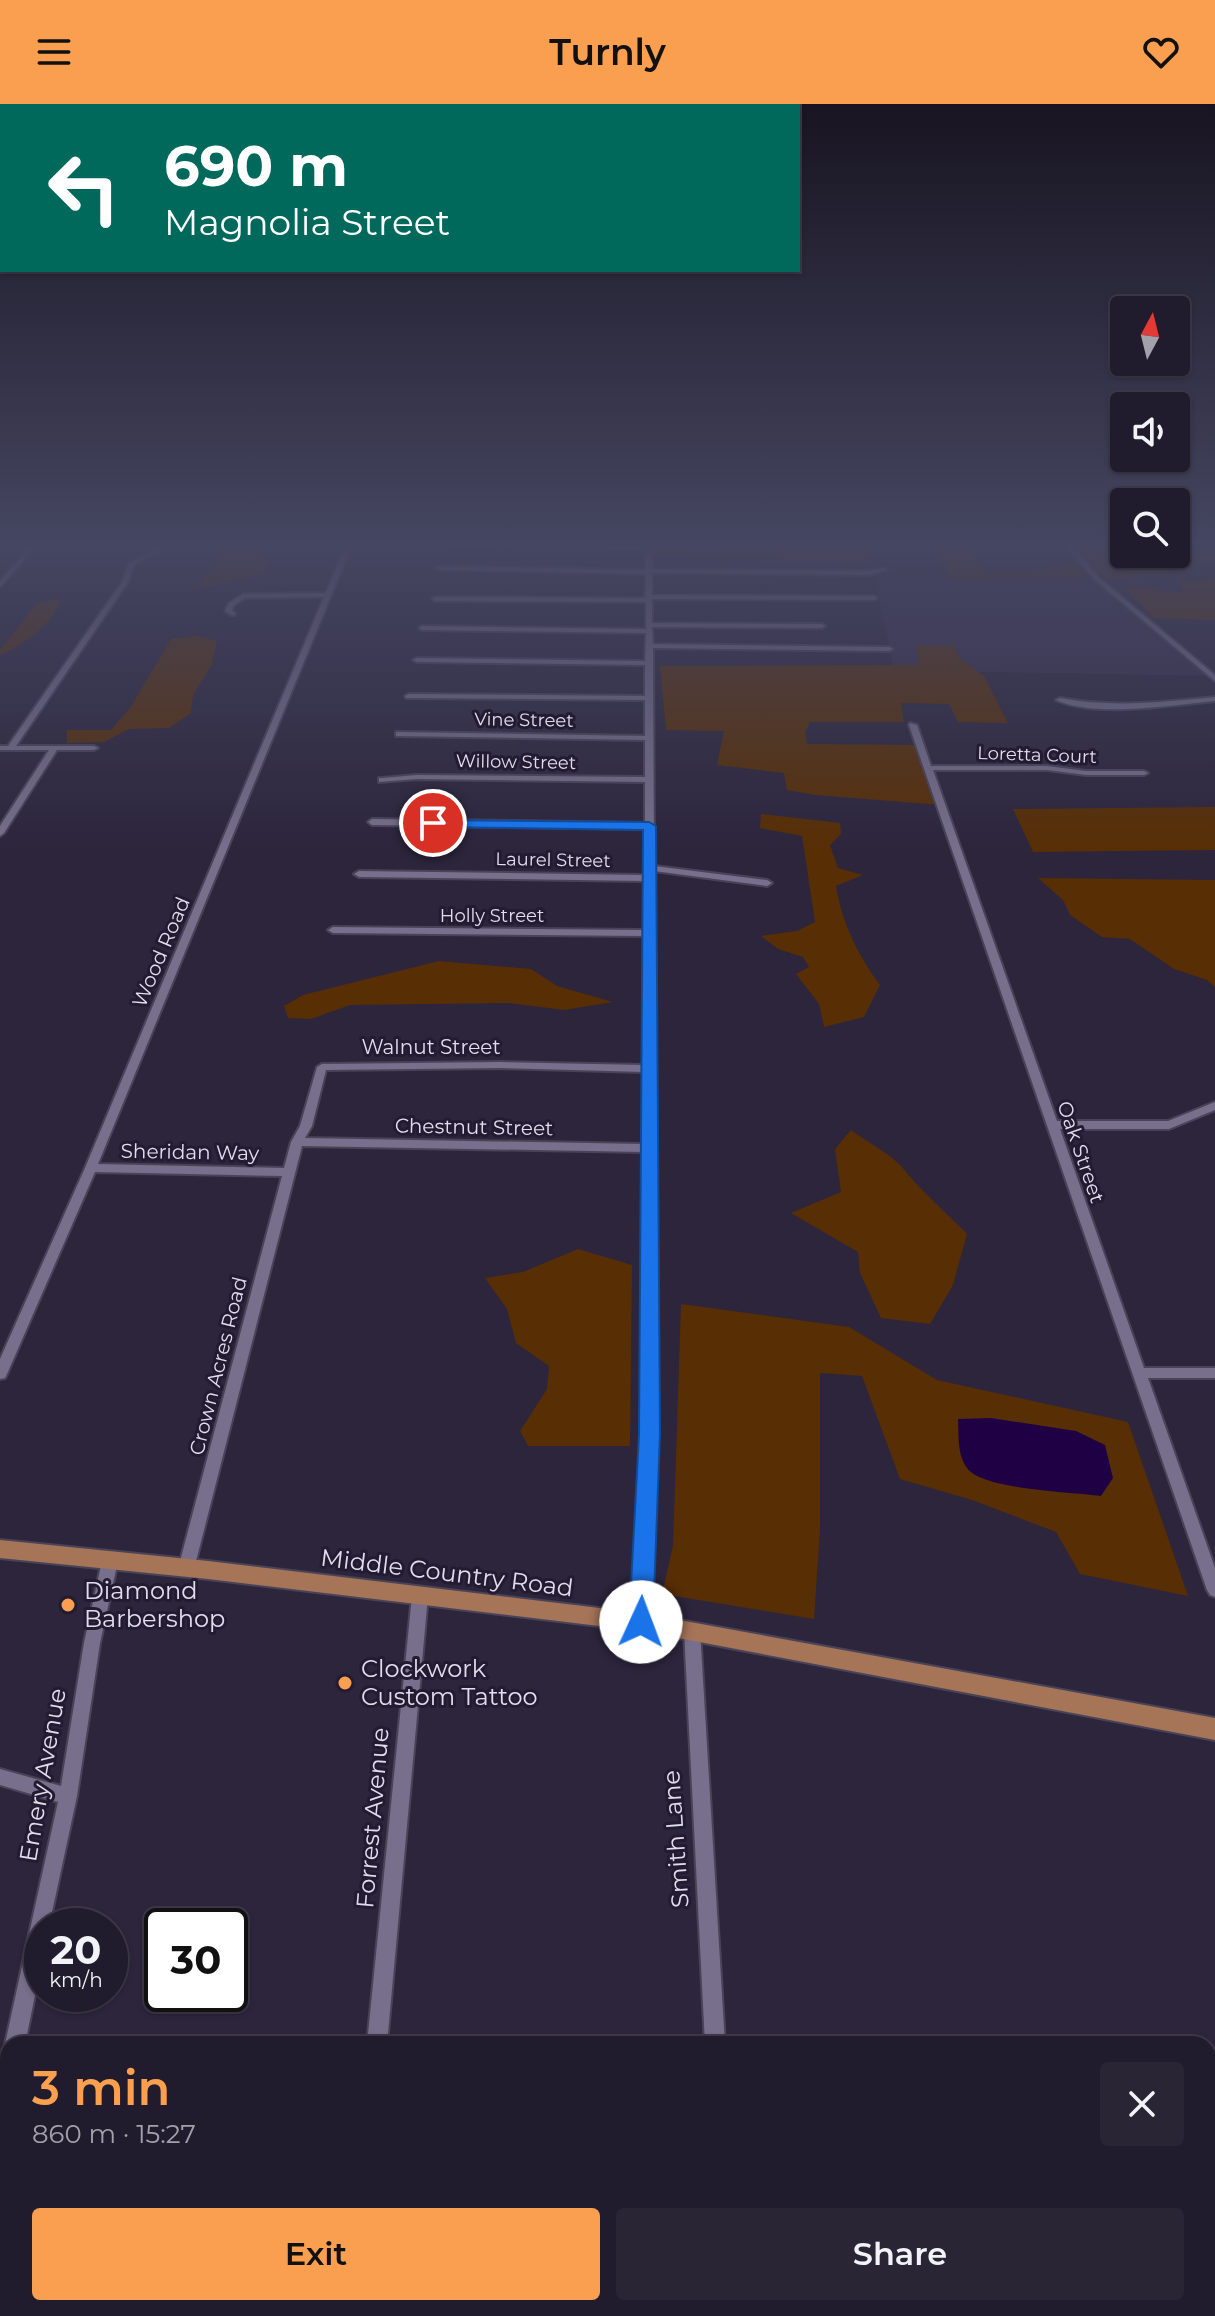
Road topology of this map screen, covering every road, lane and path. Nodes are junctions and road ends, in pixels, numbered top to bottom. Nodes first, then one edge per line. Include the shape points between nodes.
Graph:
1 (79, 645) edge
2 (307, 645) edge
3 (1175, 645) edge
4 (650, 646) joint
5 (889, 649) dead end
6 (417, 660) dead end
7 (649, 663) junction
8 (1205, 670) junction
9 (1215, 670) edge
10 (1215, 679) edge
11 (409, 696) dead end
12 (649, 698) junction
13 (1215, 699) edge
14 (1060, 700) dead end
15 (913, 725) dead end
16 (399, 734) dead end
17 (649, 738) junction
18 (5, 748) edge
19 (55, 748) junction
20 (94, 748) dead end
21 (929, 768) junction
22 (1144, 773) dead end
23 (382, 780) dead end
24 (649, 780) junction
25 (372, 822) dead end
26 (649, 826) junction
27 (0, 833) edge
28 (650, 873) junction
29 (359, 874) dead end
30 (767, 883) dead end
31 (333, 930) dead end
32 (650, 933) junction
33 (650, 1069) junction
34 (1215, 1106) edge
35 (1053, 1125) junction
36 (297, 1142) junction
37 (650, 1148) junction
38 (91, 1168) junction
39 (289, 1172) junction
40 (1139, 1373) junction
41 (1215, 1373) edge
42 (0, 1374) edge
43 (0, 1549) edge
44 (110, 1561) junction
45 (186, 1569) junction
46 (1215, 1590) edge
47 (420, 1596) junction
48 (641, 1622) junction
49 (692, 1630) junction
50 (1215, 1729) edge
51 (0, 1777) edge
52 (68, 1796) junction
53 (17, 2036) edge
54 (378, 2036) edge
55 (714, 2036) edge

1 - 18 street
2 - 38 street, Wood Road
3 - 8 street
4 - 5 street
4 - 7 street
6 - 7 street
7 - 12 street
8 - 9 street
8 - 10 street
11 - 12 street
12 - 17 street
13 - 14 street via 1148,705
15 - 21 street, Oak Street
16 - 17 street, Vine Street
17 - 24 street
18 - 19 street
19 - 20 street
19 - 27 street
21 - 22 street, Loretta Court
21 - 35 street, Oak Street
23 - 24 street, Willow Street
24 - 26 street
25 - 26 street
26 - 28 street
28 - 29 street, Laurel Street
28 - 30 street, Laurel Street
28 - 32 street
31 - 32 street, Holly Street
32 - 33 street
33 - 36 street, Walnut Street via 324,1066
33 - 37 street
34 - 35 street via 1169,1125
35 - 40 street, Oak Street
36 - 37 street, Chestnut Street
36 - 39 street, Walnut Street
37 - 48 street via 649,1434
38 - 39 street, Sheridan Way
38 - 42 street, Wood Road
39 - 45 street, Crown Acres Road
40 - 41 street
40 - 46 street, Oak Street
43 - 44 main road, Middle Country Road
44 - 45 main road, Middle Country Road
44 - 52 street, Emery Avenue
45 - 47 main road, Middle Country Road
47 - 48 main road, Middle Country Road
47 - 54 street, Forrest Avenue
48 - 49 main road, Middle Country Road
49 - 50 main road, Middle Country Road
49 - 55 street, Smith Lane
51 - 52 street
52 - 53 street, Emery Avenue

